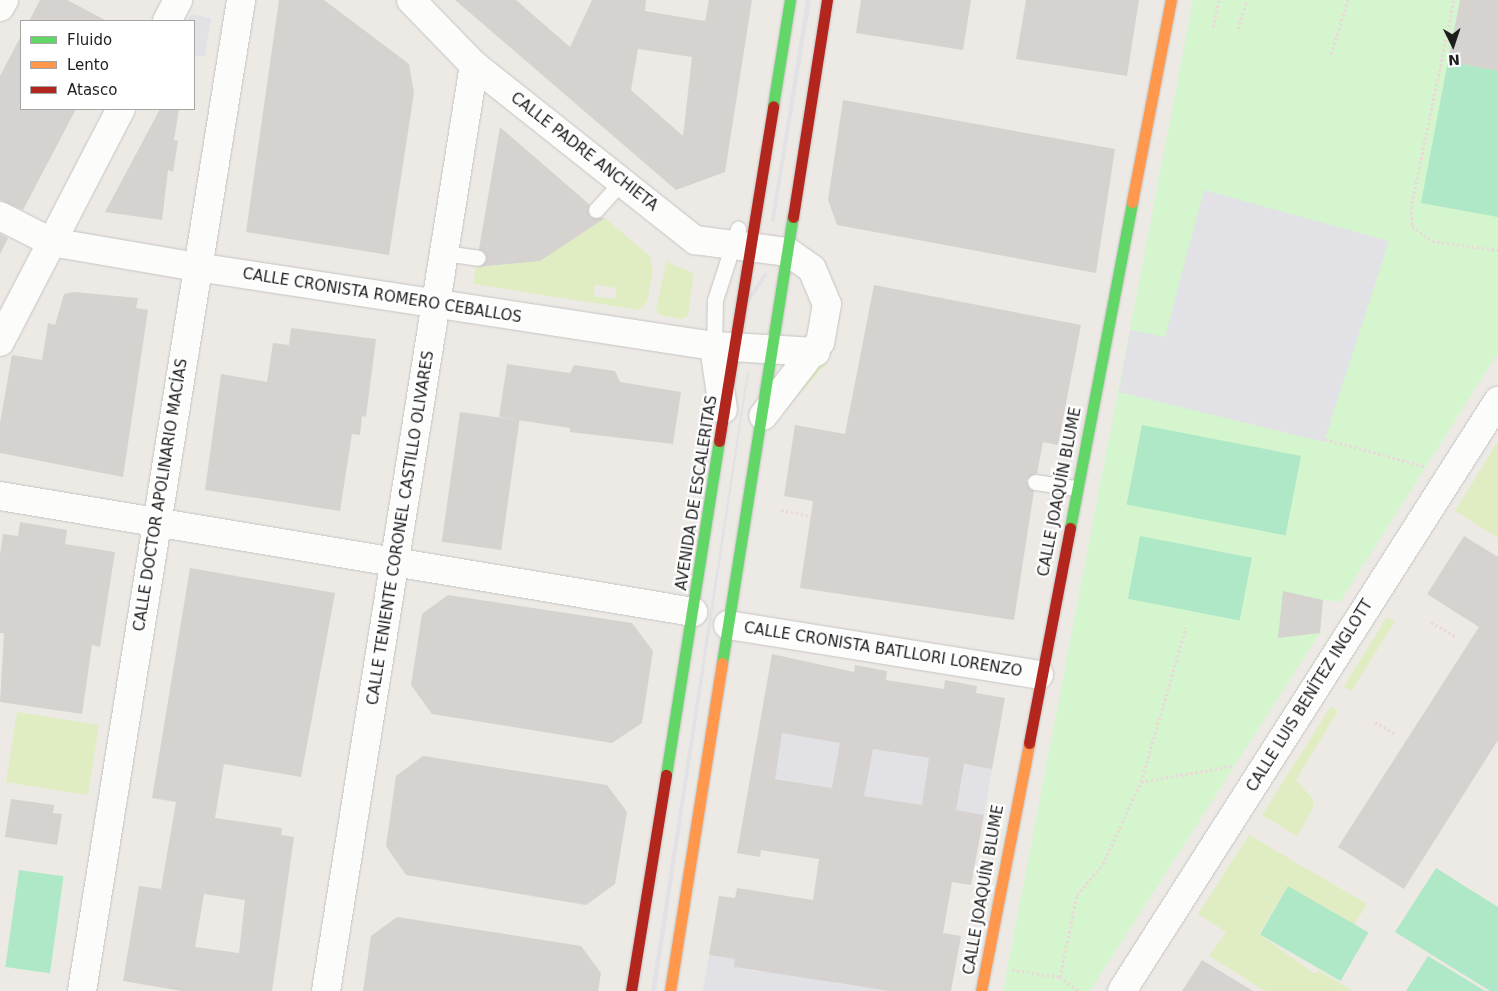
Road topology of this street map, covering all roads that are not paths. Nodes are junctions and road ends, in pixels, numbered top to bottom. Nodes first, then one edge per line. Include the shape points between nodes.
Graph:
1 (4, 0) edge
2 (178, 0) edge
3 (241, 0) edge
4 (411, 0) edge
5 (790, 0) edge
6 (827, 0) edge
7 (1171, 0) edge
8 (0, 7) edge
9 (168, 20) edge
10 (474, 64) junction
11 (120, 110) edge
12 (622, 182) junction
13 (756, 202) joint
14 (596, 210) dead end
15 (0, 216) edge
16 (740, 240) junction
17 (51, 242) junction
18 (788, 252) junction
19 (444, 253) junction
20 (478, 258) dead end
21 (197, 267) junction
22 (436, 305) junction
23 (0, 342) edge
24 (724, 347) junction
25 (773, 351) junction
26 (816, 352) junction
27 (1498, 401) edge
28 (725, 416) joint
29 (763, 416) junction
30 (1035, 482) dead end
31 (1075, 488) junction
32 (0, 496) edge
33 (157, 520) junction
34 (396, 560) junction
35 (693, 612) junction
36 (728, 625) junction
37 (1039, 675) junction
38 (82, 991) edge
39 (326, 991) edge
40 (632, 991) edge
41 (670, 991) edge
42 (981, 991) edge
43 (1122, 991) edge

1 - 8 street
2 - 9 street
3 - 21 street, CALLE DOCTOR APOLINARIO MACÍAS
4 - 10 street, CALLE PADRE ANCHIETA
5 - 13 street
6 - 18 street
7 - 31 street, CALLE JOAQUÍN BLUME
10 - 12 street, CALLE PADRE ANCHIETA
10 - 19 street, CALLE TENIENTE CORONEL CASTILLO OLIVARES
11 - 17 street
12 - 14 lane
12 - 16 street, CALLE PADRE ANCHIETA via 695,240
13 - 16 street
15 - 17 street, CALLE CRONISTA ROMERO CEBALLOS
16 - 18 street
16 - 24 street
16 - 24 lane via 716,300
17 - 21 street, CALLE CRONISTA ROMERO CEBALLOS
17 - 23 street
18 - 25 street
18 - 26 street via 812,269 823,287 826,317
19 - 20 lane
19 - 22 street, CALLE TENIENTE CORONEL CASTILLO OLIVARES
21 - 22 street, CALLE CRONISTA ROMERO CEBALLOS
21 - 33 street, CALLE DOCTOR APOLINARIO MACÍAS
22 - 24 street, CALLE CRONISTA ROMERO CEBALLOS
22 - 34 street, CALLE TENIENTE CORONEL CASTILLO OLIVARES
24 - 25 street, CALLE CRONISTA ROMERO CEBALLOS
24 - 28 street
25 - 26 street, CALLE CRONISTA ROMERO CEBALLOS
25 - 29 street
26 - 29 street
27 - 43 street, CALLE LUIS BENÍTEZ INGLOTT
28 - 35 street, AVENIDA DE ESCALERITAS
29 - 36 street
30 - 31 lane
31 - 37 street, CALLE JOAQUÍN BLUME
32 - 33 street
33 - 34 street
33 - 38 street, CALLE DOCTOR APOLINARIO MACÍAS
34 - 35 street
34 - 39 street, CALLE TENIENTE CORONEL CASTILLO OLIVARES
35 - 40 street, AVENIDA DE ESCALERITAS
36 - 37 street, CALLE CRONISTA BATLLORI LORENZO
36 - 41 street
37 - 42 street, CALLE JOAQUÍN BLUME

